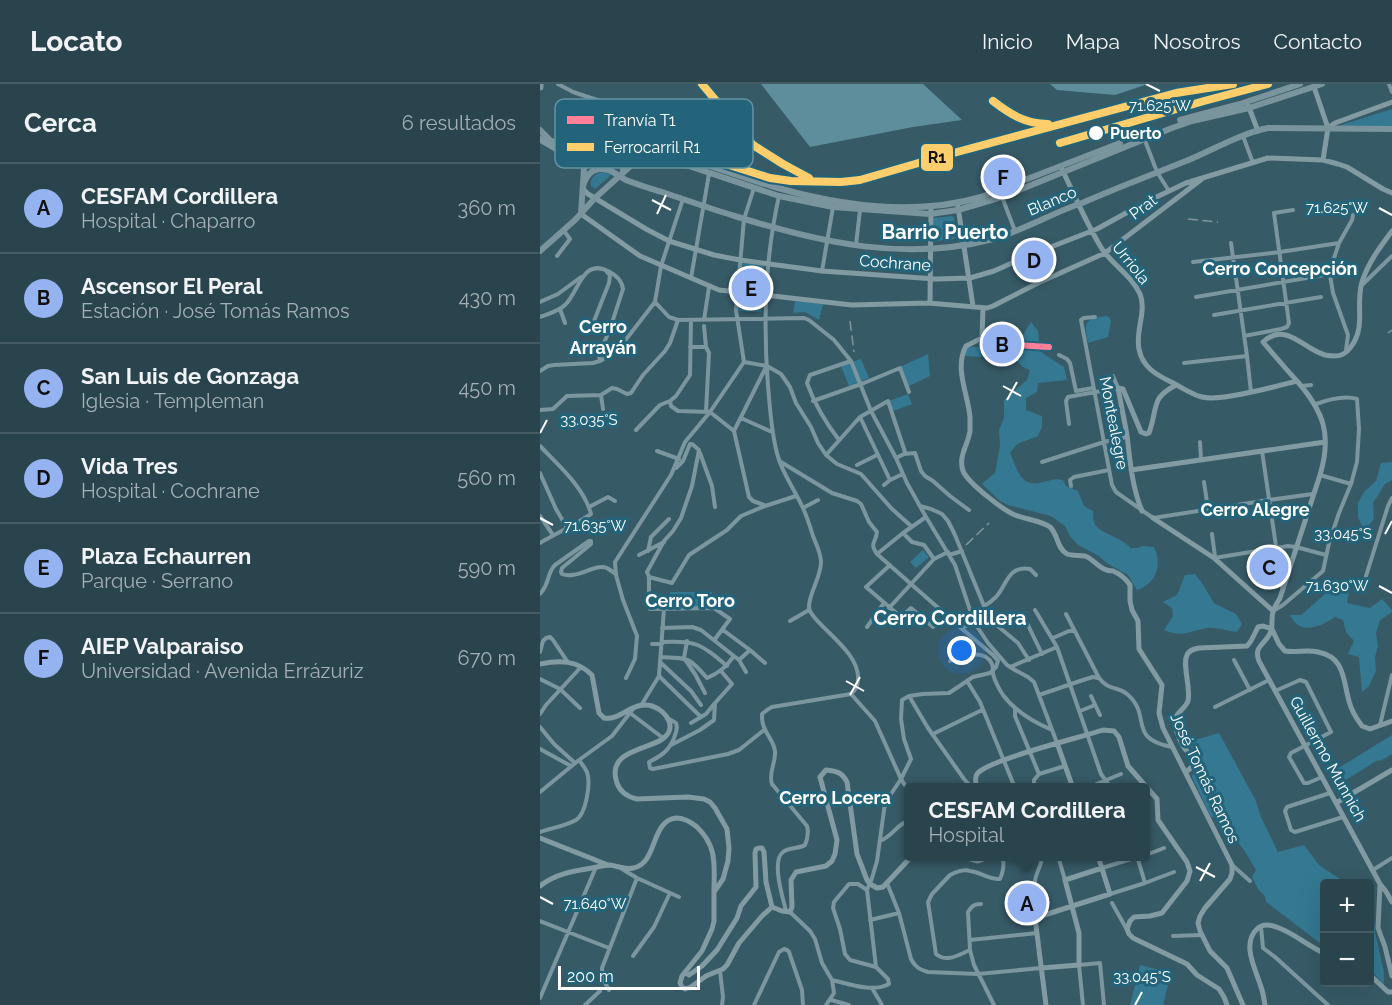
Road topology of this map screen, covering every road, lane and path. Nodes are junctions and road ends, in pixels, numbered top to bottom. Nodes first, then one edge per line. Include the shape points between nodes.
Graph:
1 (558, 84) edge
2 (1300, 84) edge
3 (1322, 84) edge
4 (1389, 84) edge
5 (1314, 87) junction
6 (1392, 92) edge
7 (594, 99) edge
8 (1392, 102) edge
9 (1249, 104) junction
10 (1328, 128) junction
11 (1392, 129) edge
12 (540, 130) edge
13 (1258, 131) junction
14 (1243, 136) junction
15 (1144, 138) junction
16 (540, 139) edge
17 (551, 141) junction
18 (555, 142) edge
19 (555, 147) edge
20 (555, 148) edge
21 (930, 158) dead end
22 (1323, 160) junction
23 (1253, 163) junction
24 (584, 168) edge
25 (624, 168) edge
26 (629, 168) edge
27 (693, 168) edge
28 (717, 168) edge
29 (746, 168) edge
30 (1062, 169) junction
31 (1157, 172) junction
32 (710, 174) junction
33 (620, 176) junction
34 (1206, 176) junction
35 (583, 186) junction
36 (754, 188) junction
37 (778, 188) junction
38 (1169, 191) junction
39 (1392, 193) edge
40 (779, 196) junction
41 (1002, 197) junction
42 (595, 198) junction
43 (683, 199) junction
44 (1079, 204) junction
45 (705, 207) junction
46 (833, 207) junction
47 (958, 207) junction
48 (860, 210) junction
49 (1293, 210) dead end
50 (930, 211) junction
51 (581, 214) junction
52 (1353, 215) dead end
53 (744, 219) junction
54 (772, 228) junction
55 (564, 231) junction
56 (1015, 231) junction
57 (1092, 231) junction
58 (1392, 231) edge
59 (669, 241) junction
60 (826, 241) junction
61 (1231, 243) dead end
62 (1339, 243) junction
63 (964, 245) junction
64 (856, 246) junction
65 (930, 248) junction
66 (696, 250) junction
67 (540, 251) edge
68 (1279, 252) junction
69 (1105, 253) junction
70 (557, 256) dead end
71 (1392, 256) edge
72 (1233, 258) junction
73 (740, 260) junction
74 (1193, 262) dead end
75 (768, 264) junction
76 (661, 266) junction
77 (604, 270) junction
78 (822, 271) junction
79 (1324, 275) dead end
80 (584, 276) junction
81 (970, 278) junction
82 (691, 279) junction
83 (931, 279) junction
84 (1283, 282) junction
85 (1361, 286) junction
86 (709, 287) junction
87 (1237, 290) junction
88 (737, 293) junction
89 (766, 295) junction
90 (1196, 297) dead end
91 (1321, 297) dead end
92 (540, 302) edge
93 (655, 302) junction
94 (929, 303) junction
95 (1286, 303) junction
96 (973, 306) junction
97 (983, 308) junction
98 (560, 309) junction
99 (1240, 310) junction
100 (1214, 315) dead end
101 (540, 317) edge
102 (1095, 317) dead end
103 (765, 318) junction
104 (678, 320) junction
105 (691, 320) junction
106 (704, 320) junction
107 (737, 320) junction
108 (594, 321) dead end
109 (565, 323) dead end
110 (705, 326) dead end
111 (1256, 334) junction
112 (1244, 336) junction
113 (1263, 342) junction
114 (690, 347) junction
115 (706, 347) junction
116 (1346, 352) junction
117 (1059, 355) dead end
118 (1247, 356) junction
119 (600, 361) junction
120 (851, 361) junction
121 (744, 362) junction
122 (1184, 363) dead end
123 (767, 366) junction
124 (540, 370) edge
125 (1113, 376) dead end
126 (1297, 381) junction
127 (861, 384) junction
128 (1176, 385) junction
129 (1311, 385) dead end
130 (1302, 386) junction
131 (1118, 388) junction
132 (1094, 390) junction
133 (909, 392) dead end
134 (1251, 392) junction
135 (601, 395) junction
136 (670, 401) junction
137 (813, 401) junction
138 (1316, 404) junction
139 (603, 409) dead end
140 (540, 410) edge
141 (871, 411) junction
142 (708, 412) junction
143 (860, 417) junction
144 (741, 418) junction
145 (1069, 424) dead end
146 (636, 430) dead end
147 (734, 431) junction
148 (772, 432) junction
149 (1127, 437) junction
150 (839, 440) junction
151 (1325, 441) junction
152 (1104, 442) junction
153 (1200, 442) dead end
154 (540, 446) edge
155 (699, 450) junction
156 (657, 451) dead end
157 (1262, 451) junction
158 (877, 454) junction
159 (904, 454) junction
160 (825, 455) junction
161 (896, 458) junction
162 (679, 459) junction
163 (1201, 460) junction
164 (780, 462) junction
165 (1042, 462) dead end
166 (857, 465) dead end
167 (674, 469) junction
168 (1109, 470) junction
169 (1131, 470) junction
170 (540, 473) edge
171 (903, 474) junction
172 (1320, 475) junction
173 (890, 480) junction
174 (1204, 482) dead end
175 (1352, 484) junction
176 (884, 485) dead end
177 (1071, 486) dead end
178 (1313, 494) junction
179 (796, 496) junction
180 (1392, 498) edge
181 (818, 500) dead end
182 (1269, 500) junction
183 (615, 501) dead end
184 (765, 506) junction
185 (920, 506) junction
186 (589, 507) junction
187 (715, 507) dead end
188 (803, 508) junction
189 (1208, 509) junction
190 (969, 510) dead end
191 (1142, 511) junction
192 (540, 516) edge
193 (926, 517) junction
194 (1153, 518) junction
195 (669, 519) dead end
196 (911, 526) junction
197 (567, 528) junction
198 (903, 533) junction
199 (1212, 534) dead end
200 (553, 535) junction
201 (664, 541) junction
202 (540, 543) edge
203 (1296, 547) junction
204 (1276, 548) junction
205 (648, 551) junction
206 (962, 551) junction
207 (949, 553) junction
208 (877, 554) junction
209 (639, 555) dead end
210 (1326, 555) junction
211 (1214, 558) junction
212 (934, 559) junction
213 (890, 565) junction
214 (616, 575) junction
215 (1036, 575) dead end
216 (1366, 576) dead end
217 (649, 577) junction
218 (911, 584) junction
219 (1282, 589) junction
220 (540, 594) edge
221 (884, 603) junction
222 (984, 606) junction
223 (889, 608) junction
224 (664, 609) junction
225 (809, 610) junction
226 (1035, 610) dead end
227 (1273, 611) junction
228 (1066, 614) dead end
229 (790, 621) dead end
230 (974, 622) junction
231 (1027, 622) dead end
232 (867, 627) dead end
233 (933, 627) dead end
234 (662, 628) junction
235 (961, 628) junction
236 (1272, 628) junction
237 (723, 630) junction
238 (1076, 632) junction
239 (715, 639) junction
240 (1053, 639) junction
241 (687, 641) junction
242 (662, 643) junction
243 (988, 643) junction
244 (652, 644) dead end
245 (983, 646) junction
246 (1058, 647) junction
247 (750, 650) junction
248 (540, 652) edge
249 (1042, 654) junction
250 (734, 656) junction
251 (684, 658) junction
252 (661, 660) junction
253 (739, 660) junction
254 (1029, 660) junction
255 (1234, 660) dead end
256 (950, 661) dead end
257 (567, 662) junction
258 (765, 663) dead end
259 (540, 664) edge
260 (582, 666) junction
261 (727, 666) junction
262 (1010, 667) junction
263 (721, 671) junction
264 (746, 672) dead end
265 (1392, 675) edge
266 (660, 676) junction
267 (626, 678) dead end
268 (1098, 678) junction
269 (540, 680) edge
270 (1269, 680) junction
271 (967, 681) junction
272 (1071, 685) junction
273 (560, 689) junction
274 (1250, 690) junction
275 (1275, 691) junction
276 (705, 693) dead end
277 (851, 694) junction
278 (1039, 695) junction
279 (909, 696) junction
280 (1091, 696) dead end
281 (715, 703) junction
282 (701, 705) dead end
283 (1095, 705) junction
284 (638, 706) junction
285 (1215, 707) dead end
286 (580, 708) dead end
287 (1015, 708) junction
288 (982, 710) junction
289 (1080, 711) junction
290 (630, 713) junction
291 (540, 714) edge
292 (1100, 715) dead end
293 (701, 717) junction
294 (669, 719) junction
295 (1392, 721) edge
296 (691, 723) dead end
297 (1380, 725) junction
298 (540, 727) edge
299 (764, 730) junction
300 (1052, 730) junction
301 (933, 734) junction
302 (1088, 735) junction
303 (664, 738) junction
304 (1057, 743) junction
305 (671, 745) junction
306 (1306, 746) junction
307 (1174, 748) junction
308 (540, 749) edge
309 (1030, 751) junction
310 (1003, 760) junction
311 (575, 763) junction
312 (1065, 766) junction
313 (1392, 770) edge
314 (1186, 772) junction
315 (1039, 774) junction
316 (1121, 774) dead end
317 (1322, 777) junction
318 (902, 779) junction
319 (1106, 780) junction
320 (905, 783) edge
321 (968, 783) edge
322 (976, 783) edge
323 (1013, 783) edge
324 (1033, 783) edge
325 (1071, 783) edge
326 (1099, 783) edge
327 (1108, 783) edge
328 (1142, 783) edge
329 (540, 792) edge
330 (1150, 792) edge
331 (1330, 793) junction
332 (1336, 803) junction
333 (1344, 817) junction
334 (904, 823) edge
335 (540, 832) edge
336 (540, 838) edge
337 (880, 841) junction
338 (1164, 848) dead end
339 (1150, 853) edge
340 (1392, 858) edge
341 (907, 861) edge
342 (1004, 861) edge
343 (1042, 861) edge
344 (1059, 861) edge
345 (1100, 861) edge
346 (1125, 861) edge
347 (1139, 861) edge
348 (609, 865) junction
349 (1232, 865) junction
350 (597, 867) junction
351 (619, 868) junction
352 (1102, 868) junction
353 (1373, 870) junction
354 (1174, 872) dead end
355 (637, 878) junction
356 (1065, 880) junction
357 (1250, 881) dead end
358 (887, 883) junction
359 (1145, 883) junction
360 (1380, 884) junction
361 (540, 886) edge
362 (868, 887) junction
363 (714, 892) junction
364 (1033, 892) junction
365 (670, 893) junction
366 (1013, 894) dead end
367 (1110, 894) junction
368 (679, 897) dead end
369 (1392, 902) edge
370 (1112, 903) dead end
371 (981, 904) dead end
372 (1072, 906) junction
373 (772, 907) junction
374 (788, 912) junction
375 (899, 913) junction
376 (1035, 918) junction
377 (870, 920) junction
378 (540, 921) edge
379 (1261, 926) junction
380 (1127, 929) junction
381 (568, 933) junction
382 (1037, 933) junction
383 (1202, 935) junction
384 (1173, 936) dead end
385 (970, 940) junction
386 (609, 948) junction
387 (970, 950) junction
388 (1320, 951) edge
389 (633, 956) dead end
390 (1080, 965) junction
391 (876, 967) junction
392 (1041, 968) junction
393 (720, 971) junction
394 (685, 972) junction
395 (978, 974) junction
396 (1392, 976) edge
397 (1374, 979) edge
398 (832, 980) junction
399 (872, 988) junction
400 (609, 990) dead end
401 (600, 991) dead end
402 (1392, 992) edge
403 (540, 998) edge
404 (831, 1000) junction
405 (838, 1004) edge
406 (585, 1005) edge
407 (722, 1005) edge
408 (754, 1005) edge
409 (803, 1005) edge
410 (826, 1005) edge
411 (849, 1005) edge
412 (882, 1005) edge
413 (994, 1005) edge
414 (1046, 1005) edge
415 (1083, 1005) edge
416 (1104, 1005) edge
417 (1227, 1005) edge
418 (1243, 1005) edge
419 (1265, 1005) edge
420 (1328, 1005) edge

1 - 7 street
2 - 9 main road
3 - 5 main road
4 - 6 street
5 - 9 main road
5 - 10 main road
8 - 10 main road, Blanco
9 - 13 main road
9 - 15 main road
9 - 30 main road via 1176,122
10 - 11 main road
10 - 13 main road, Blanco
10 - 22 main road
12 - 17 main road
13 - 14 main road, Blanco
14 - 23 street
14 - 31 main road, Blanco
15 - 30 main road
15 - 31 street
16 - 20 highway
17 - 18 main road
17 - 19 main road
21 - 29 street via 850,181 794,179
22 - 23 main road, Cochrane via 1273,158
22 - 39 main road, Cochrane via 1347,167
23 - 34 main road, Cochrane
24 - 35 main road
25 - 33 main road
26 - 33 main road
27 - 32 main road
28 - 37 main road
30 - 41 main road
30 - 44 main road, Urriola
30 - 47 main road
31 - 38 street
31 - 44 main road, Blanco
32 - 36 main road
32 - 45 street
33 - 35 main road, Blanco via 600,168 589,173
33 - 42 main road
33 - 43 main road, Blanco
34 - 38 main road, Cochrane
34 - 69 main road, Prat
35 - 42 main road, Cochrane
35 - 51 main road
36 - 37 main road
36 - 40 main road
36 - 53 street
37 - 50 main road via 831,201
38 - 57 main road, Cochrane
40 - 46 main road
40 - 54 street
41 - 47 main road
41 - 56 street
42 - 51 main road
42 - 59 main road, Cochrane
43 - 45 main road, Blanco
43 - 59 street
44 - 56 main road, Blanco
44 - 57 main road, Urriola
45 - 53 main road, Blanco
45 - 66 street
46 - 48 main road
46 - 60 street
47 - 50 main road
47 - 63 main road
48 - 50 main road
48 - 64 street
49 - 68 street via 1274,213
50 - 65 main road
51 - 55 main road
51 - 76 main road via 640,256
52 - 62 street
53 - 54 main road, Blanco
53 - 73 street
54 - 60 main road, Blanco
54 - 75 street
55 - 67 main road
55 - 70 street via 570,239
56 - 63 main road, Blanco
57 - 69 main road, Urriola
57 - 81 main road, Cochrane
58 - 85 main road
59 - 66 main road, Cochrane
59 - 76 street
60 - 64 main road, Blanco
60 - 78 street
61 - 72 street
62 - 68 street
62 - 116 street via 1330,275 1348,335
63 - 65 main road, Blanco
63 - 81 main road
64 - 65 main road, Blanco
65 - 83 main road
66 - 73 main road, Cochrane
66 - 82 street
68 - 72 street
68 - 84 street
69 - 97 main road, Prat
69 - 128 main road, Urriola via 1140,293 1138,348 1142,358 1155,374
71 - 85 street
72 - 74 street
72 - 87 street
73 - 75 main road, Cochrane
73 - 88 street
75 - 78 main road, Cochrane
75 - 89 street
76 - 82 main road
76 - 93 street
77 - 80 street via 595,268
77 - 108 street via 610,275 609,283
77 - 119 street via 615,276 623,288 600,351
78 - 83 main road, Cochrane
79 - 84 street
80 - 92 street
80 - 98 street
81 - 83 main road, Cochrane
81 - 96 main road
82 - 86 main road
83 - 94 main road
84 - 87 street
84 - 95 street
85 - 116 main road via 1360,327
86 - 88 main road
86 - 106 street
87 - 90 street
87 - 99 street
88 - 89 main road
88 - 107 street
89 - 94 main road via 852,305
89 - 103 street
91 - 95 street
93 - 104 street via 669,317
93 - 119 street via 617,351
94 - 96 main road
95 - 99 street
95 - 111 street via 1287,327
96 - 97 main road
97 - 307 main road, José Tomás Ramos via 982,338 966,346 962,357 962,381 970,418 970,432 962,454 964,472 1006,510 1048,525 1066,553 1087,557 1128,581 1130,605 1140,631 1138,645 1162,685 1159,714
98 - 101 street
98 - 109 street
99 - 100 street
99 - 112 street
102 - 132 street, Montealegre via 1081,320
103 - 107 street
103 - 120 street via 809,320 834,339
103 - 123 street
104 - 105 street
104 - 135 street via 665,351 631,393 612,388
105 - 106 street
105 - 114 street
106 - 107 street
107 - 121 street
110 - 115 street
111 - 112 street
111 - 113 street
112 - 118 street
113 - 116 main road via 1274,335 1284,335 1320,354 1335,356
113 - 126 main road
114 - 115 street
114 - 136 street via 690,375
115 - 142 street
117 - 132 street via 1070,363 1076,391
118 - 122 street
118 - 134 street
119 - 124 street
120 - 127 street
120 - 137 street via 810,375 807,383
121 - 123 street
121 - 142 street
123 - 144 street
123 - 148 street
123 - 160 street via 781,374 790,387
125 - 131 street
126 - 130 main road
126 - 134 main road, Urriola
127 - 133 street via 900,368
127 - 137 street
127 - 141 street
128 - 131 main road via 1159,397 1146,434 1141,432 1122,388
128 - 134 main road, Urriola via 1208,398
129 - 130 street
130 - 138 main road
131 - 132 street
131 - 149 main road
132 - 145 street via 1067,398
132 - 152 street, Montealegre
135 - 139 street
135 - 140 street via 567,396 553,409
136 - 142 street via 678,411
136 - 146 street via 660,405
137 - 150 street
138 - 151 main road
138 - 175 street via 1357,399 1359,448
141 - 143 street
141 - 159 street via 888,401
141 - 161 street
142 - 147 street
142 - 162 street via 685,442
143 - 150 street
143 - 158 street
144 - 147 street
144 - 148 street
147 - 184 street via 749,497
148 - 164 street
149 - 152 street
149 - 169 main road
150 - 160 street
151 - 157 main road
151 - 172 main road
152 - 165 street
152 - 168 street, Montealegre
153 - 163 street
154 - 186 street via 566,472
155 - 167 street via 690,444 680,466
155 - 187 street
155 - 201 street via 681,518
156 - 162 street
157 - 163 main road
157 - 182 street
158 - 166 street
158 - 173 street
159 - 161 street
159 - 190 street via 915,453 925,476
160 - 196 street via 861,474
161 - 171 street
162 - 167 street
163 - 169 main road
164 - 179 street
164 - 208 street via 832,493 861,504 877,532 872,543
167 - 214 street via 617,558
168 - 177 street via 1074,477
168 - 191 street, Montealegre via 1116,492
169 - 191 main road
170 - 197 street
171 - 173 street
171 - 185 street
172 - 175 street
172 - 178 main road
173 - 176 street
174 - 189 street
175 - 210 street
178 - 182 street
178 - 203 main road
179 - 184 street
179 - 188 street
180 - 216 street
181 - 188 street
182 - 189 street
182 - 204 street
183 - 186 street via 608,497
184 - 217 street via 741,516 724,533 689,555 672,583
185 - 193 street
185 - 206 street via 942,514
186 - 197 street via 591,514
188 - 225 street via 821,561
189 - 194 street
191 - 194 street, Montealegre
192 - 200 street
193 - 196 street
193 - 207 street
194 - 211 main road, Montealegre
195 - 205 street via 651,537
196 - 198 street
197 - 200 street
198 - 208 street
198 - 212 street via 912,542 924,545
199 - 211 street
200 - 202 street
201 - 205 street
201 - 217 street via 647,572
203 - 204 street
203 - 210 street
203 - 219 main road
204 - 211 street
204 - 219 street
205 - 209 street
206 - 207 street
206 - 222 street
207 - 212 street
207 - 230 street
208 - 213 street
210 - 227 street via 1323,571
211 - 227 main road, Montealegre
212 - 218 street
213 - 218 street
213 - 221 street via 866,587
214 - 220 street via 602,567 568,576 562,574 562,568 591,544 589,541 551,569 546,588
214 - 267 street via 637,636 635,659
215 - 222 street via 1030,569 1020,569 1007,578 997,596
217 - 224 street via 649,607
218 - 223 street
218 - 235 street
219 - 227 main road
221 - 223 street
221 - 232 street
222 - 254 street via 993,622 1018,643
223 - 233 street via 902,617 911,608
224 - 234 street
224 - 237 street via 714,608 730,619
225 - 229 street
225 - 277 street via 852,657 858,682
226 - 240 street
227 - 236 main road
228 - 238 street
230 - 235 street
230 - 243 street
231 - 249 street
234 - 239 street via 692,627
234 - 242 street
235 - 245 street
236 - 270 main road, Guillermo Munnich via 1257,652
236 - 297 main road via 1286,652 1315,651 1335,659 1352,710 1362,726 1370,729
236 - 314 main road via 1258,627 1247,646 1199,648 1187,654 1188,699 1175,721 1181,742 1194,760
237 - 239 street
237 - 247 street
238 - 240 street
238 - 268 street
239 - 250 street
240 - 246 street
241 - 242 street
241 - 251 street
241 - 261 street via 708,650
242 - 244 street
242 - 252 street
243 - 245 street
243 - 262 street
245 - 271 street, bridge via 997,659 997,666 990,673
246 - 249 street
246 - 272 street
247 - 253 street
247 - 258 street
248 - 257 street via 543,641 550,637
249 - 254 street
250 - 253 street
250 - 261 street
251 - 252 street
251 - 263 street via 693,662 706,678
251 - 276 street
252 - 266 street
252 - 282 street
253 - 264 street
254 - 262 street
255 - 274 street
256 - 287 street via 976,654 988,660 1000,690
257 - 259 main road
257 - 260 main road
260 - 273 street
260 - 284 main road via 592,675 602,716 611,718
261 - 263 street
262 - 278 street via 1031,679
263 - 281 street via 732,684
265 - 297 street
266 - 284 street
266 - 293 street
268 - 272 street
268 - 307 street via 1124,692 1136,704 1151,741
269 - 273 street
270 - 274 street
270 - 275 main road, Guillermo Munnich
271 - 279 street via 949,693
271 - 288 street
272 - 278 street
272 - 289 street
273 - 286 street
273 - 291 street
274 - 285 street
275 - 306 main road, Guillermo Munnich
275 - 306 street via 1300,680 1306,682 1331,730
277 - 299 street via 772,707 762,714
277 - 318 street via 875,721
278 - 300 street
279 - 301 street
279 - 318 street via 901,704 904,740 911,759
280 - 283 street
281 - 293 street
281 - 305 street via 714,720
283 - 289 street
283 - 292 street
284 - 290 street
284 - 294 main road via 657,708
287 - 300 street
287 - 309 street
288 - 301 street
288 - 310 street
289 - 302 street
290 - 303 street
290 - 311 street via 612,736
293 - 296 street
294 - 303 main road
294 - 305 street via 677,725
295 - 297 main road
298 - 311 street
299 - 305 street via 728,754 650,768 649,762
299 - 374 street via 775,751 772,784 809,831 805,846 786,850 778,858
300 - 304 street
301 - 321 street
302 - 304 main road
302 - 319 street
302 - 328 main road via 1107,730 1117,734 1126,763
303 - 363 main road via 623,757 616,770 616,782 633,798 695,797 715,808 727,829 729,855 725,874
304 - 309 main road
304 - 312 main road
306 - 317 main road, Guillermo Munnich
306 - 317 street via 1289,757 1304,783
307 - 314 main road, José Tomás Ramos
308 - 311 street
309 - 310 main road
309 - 315 street
310 - 322 main road via 977,774
310 - 323 street
311 - 329 street
311 - 335 street via 588,776 581,815
312 - 315 street
312 - 325 main road
313 - 332 main road
314 - 349 main road, José Tomás Ramos
315 - 324 street
316 - 319 street
317 - 331 main road, Guillermo Munnich
318 - 320 street
318 - 337 street via 885,803
319 - 326 street
319 - 327 street
330 - 380 main road via 1157,799 1158,820 1190,871 1165,910 1134,917
331 - 332 main road, Guillermo Munnich
331 - 333 street via 1287,807 1291,830
332 - 333 main road, Guillermo Munnich
333 - 353 main road, Guillermo Munnich
334 - 337 street
336 - 348 main road
337 - 362 street
338 - 339 street
340 - 353 street
341 - 358 main road
342 - 387 street via 1000,879 971,871 954,873 928,902 936,954 948,959
343 - 364 street
344 - 356 street
345 - 352 main road
346 - 352 street
347 - 359 street
348 - 350 main road
348 - 351 main road
349 - 357 street
349 - 383 main road, José Tomás Ramos via 1230,879 1198,920
350 - 361 main road via 560,874
350 - 381 street
351 - 355 street
351 - 363 main road via 631,869 642,864 662,826 671,819 682,819 696,826 711,846
352 - 356 main road
352 - 367 main road
353 - 360 main road, Guillermo Munnich
354 - 359 street
355 - 365 street
355 - 386 street
356 - 372 main road
358 - 362 main road via 883,887
358 - 375 street
359 - 367 street
360 - 369 main road, Guillermo Munnich via 1387,889
360 - 396 main road via 1378,928
362 - 374 main road via 857,854 847,782 844,775 826,770 820,777 837,840 835,855 826,866 796,872 791,879 792,907
362 - 377 street
362 - 391 street via 849,884 833,908 847,957
363 - 394 main road via 714,921 709,936
364 - 366 street
364 - 376 street
365 - 368 street
365 - 389 street via 654,927
367 - 372 main road
370 - 380 street
371 - 385 street via 968,912
372 - 376 main road
372 - 390 main road via 1079,933
373 - 374 main road
373 - 393 main road
373 - 394 main road via 764,852 759,848 755,852 756,887 717,950 689,975
374 - 398 street via 810,931
375 - 377 street
375 - 395 street via 914,965 928,972
376 - 382 main road
377 - 391 street
378 - 381 street
379 - 388 main road via 1280,928
379 - 419 main road via 1250,940
379 - 420 street via 1263,948
380 - 417 main road via 1133,938 1183,962 1216,986
381 - 386 street
381 - 403 street
382 - 385 street
382 - 392 main road
383 - 384 street
383 - 418 main road via 1210,951 1227,968
385 - 387 street
386 - 400 street via 602,974
387 - 395 street
390 - 392 main road
390 - 415 street
390 - 416 street via 1100,963
391 - 399 street via 889,984
392 - 395 street
392 - 414 main road
393 - 394 main road via 685,989 680,983
393 - 407 street
395 - 413 street
397 - 402 main road
398 - 399 street
398 - 404 street
399 - 412 street
401 - 406 street
404 - 405 street
404 - 410 street
405 - 411 street
408 - 409 street via 784,949 792,960

